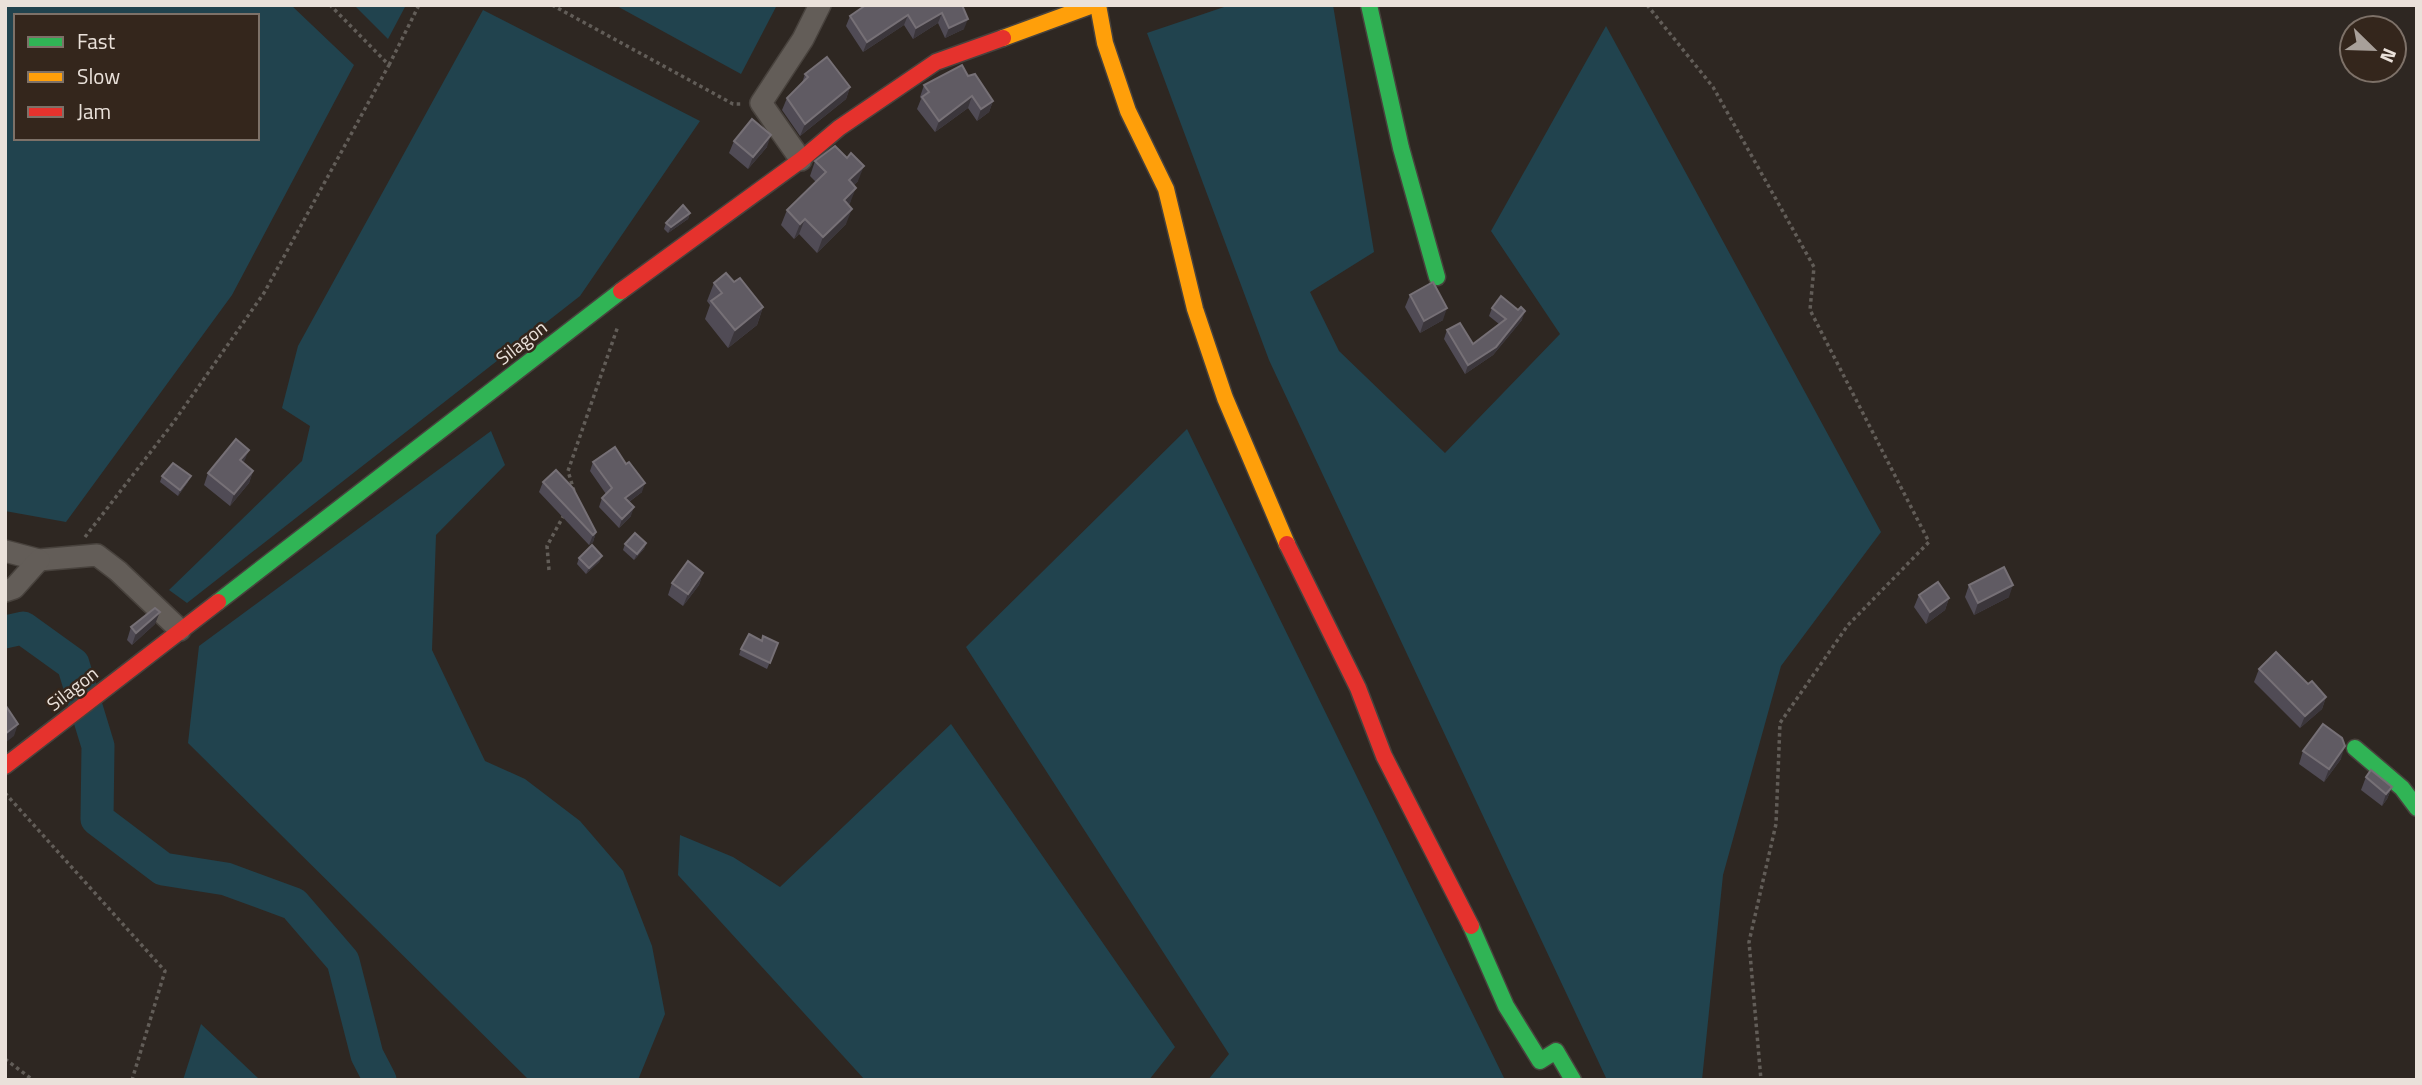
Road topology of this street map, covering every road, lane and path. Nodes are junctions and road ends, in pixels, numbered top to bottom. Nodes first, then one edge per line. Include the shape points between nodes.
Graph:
1 (330, 5) edge
2 (419, 5) edge
3 (552, 5) edge
4 (820, 5) edge
5 (1096, 5) edge
6 (1369, 5) edge
7 (1647, 5) edge
8 (389, 65) junction
9 (761, 103) junction
10 (802, 160) junction
11 (1437, 277) dead end
12 (620, 319) dead end
13 (575, 498) edge
14 (570, 506) edge
15 (5, 551) edge
16 (69, 558) junction
17 (39, 560) junction
18 (549, 570) dead end
19 (5, 591) edge
20 (180, 630) junction
21 (2355, 748) dead end
22 (5, 766) edge
23 (5, 793) edge
24 (2417, 808) edge
25 (5, 1059) edge
26 (33, 1080) edge
27 (132, 1080) edge
28 (1573, 1080) edge
29 (1761, 1080) edge

1 - 8 path
2 - 8 path
3 - 9 path via 733,104
4 - 9 street
5 - 10 street, Silagon via 936,62 839,128
5 - 28 street via 1128,111 1166,189 1195,309 1225,398 1285,540 1506,1006 1540,1061 1556,1051
6 - 11 street via 1401,148
7 - 29 path via 1713,87 1814,267 1810,310 1929,542 1848,625 1780,723 1776,824 1749,942
8 - 16 path via 264,292 173,423
9 - 10 street
10 - 20 street, Silagon via 634,281
12 - 13 path via 568,471
14 - 18 path via 547,546
15 - 17 street
16 - 17 street
16 - 20 street via 97,555
17 - 19 street via 14,588
20 - 22 street, Silagon
21 - 24 street via 2402,788
23 - 27 path via 165,971
25 - 26 path

